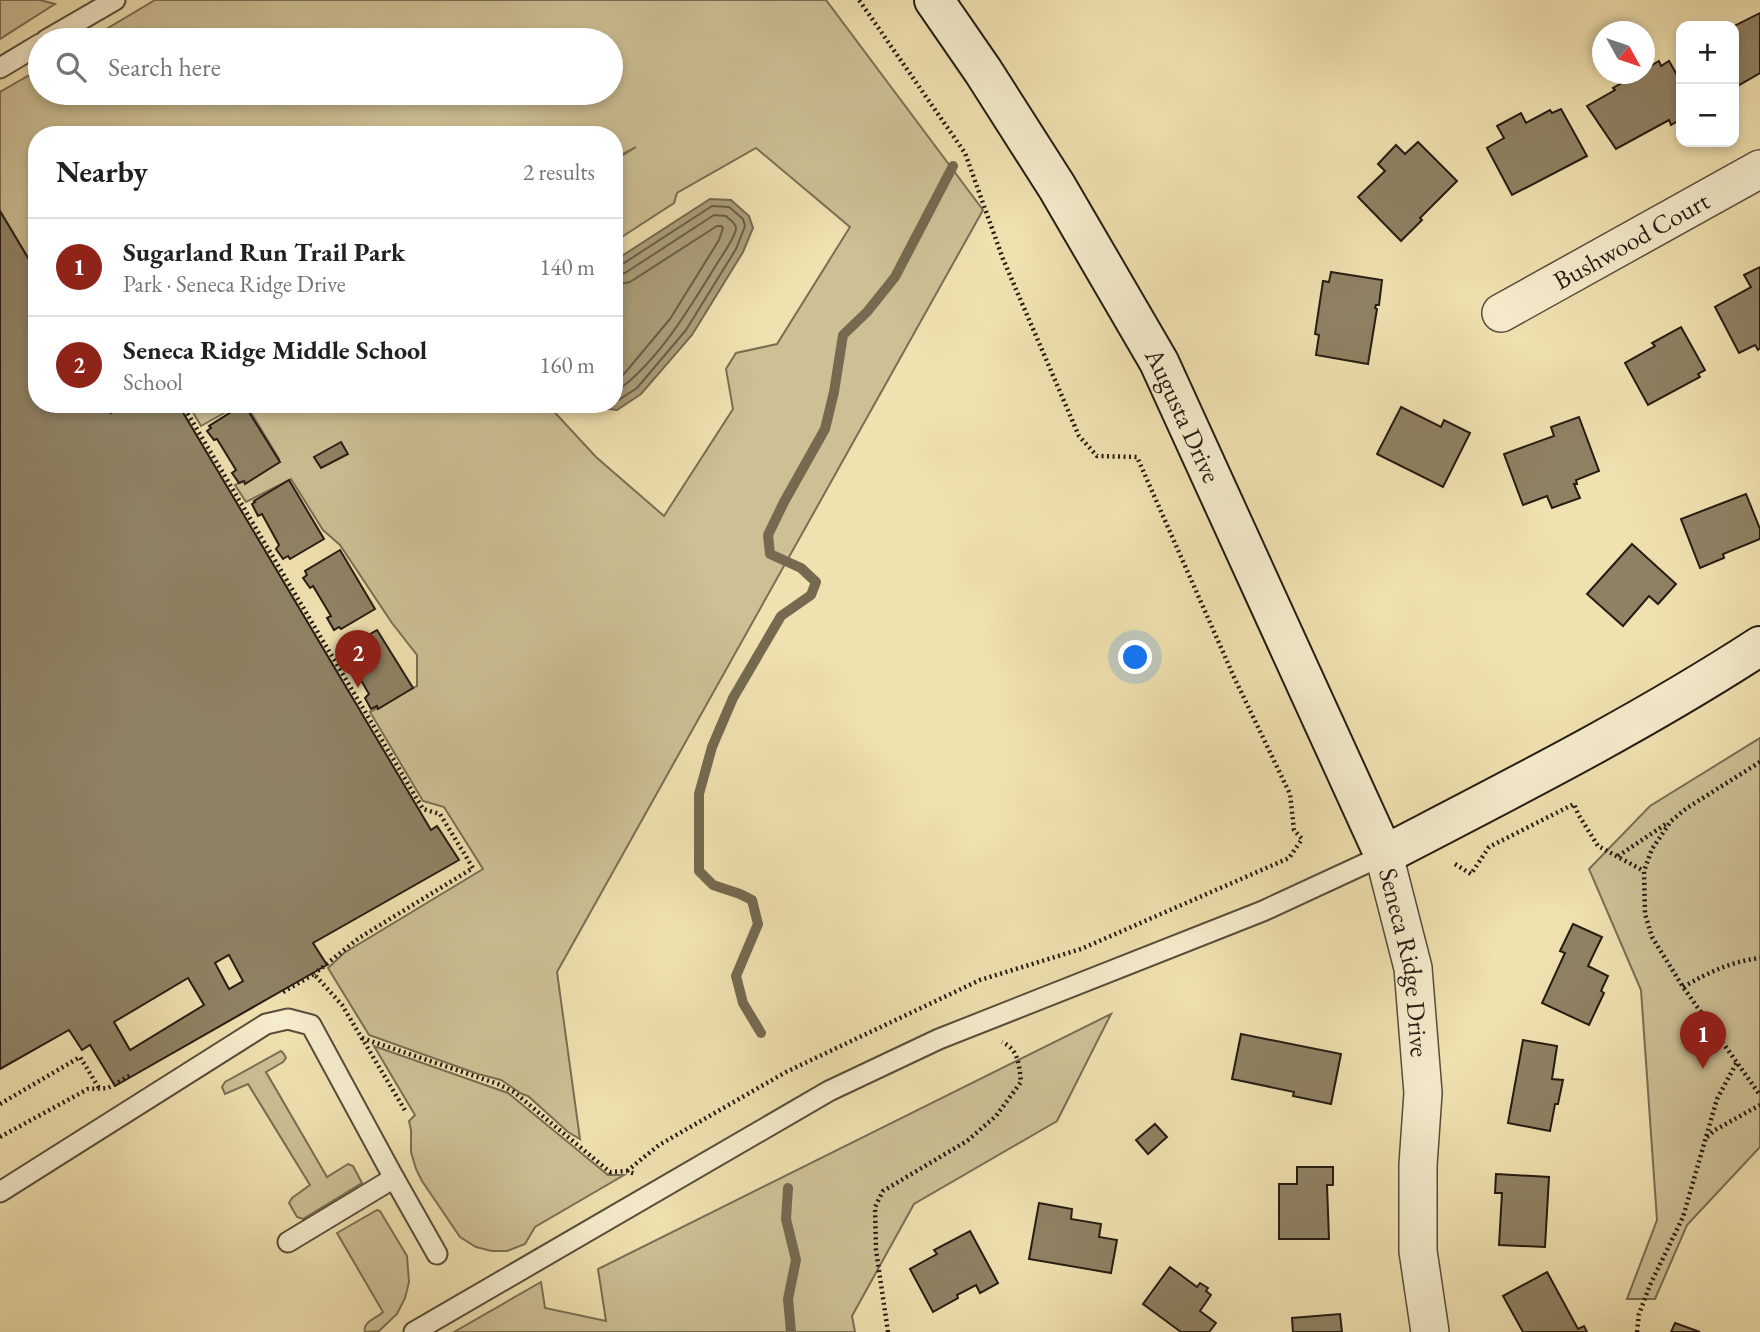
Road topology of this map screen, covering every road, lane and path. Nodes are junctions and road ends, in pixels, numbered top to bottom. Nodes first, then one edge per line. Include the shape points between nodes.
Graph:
1 (115, 0) edge
2 (859, 0) edge
3 (934, 0) edge
4 (67, 28) edge
5 (28, 51) edge
6 (0, 68) edge
7 (1760, 169) edge
8 (1501, 313) dead end
9 (187, 413) edge
10 (1760, 646) edge
11 (1760, 762) edge
12 (1671, 821) junction
13 (1384, 855) junction
14 (1617, 857) junction
15 (1455, 864) dead end
16 (1644, 872) junction
17 (1760, 958) edge
18 (314, 974) dead end
19 (1683, 987) junction
20 (362, 1038) dead end
21 (999, 1040) dead end
22 (1737, 1062) junction
23 (99, 1088) dead end
24 (1760, 1095) edge
25 (0, 1104) edge
26 (1760, 1105) edge
27 (1707, 1138) junction
28 (627, 1171) junction
29 (635, 1174) dead end
30 (394, 1178) junction
31 (0, 1192) edge
32 (288, 1242) dead end
33 (438, 1254) dead end
34 (414, 1332) edge
35 (888, 1332) edge
36 (1430, 1332) edge
37 (1637, 1332) edge

1 - 4 lane
2 - 28 path via 965,153 1003,259 1080,436 1097,456 1137,457 1290,794 1294,830 1302,839 1289,858 1081,949 980,980 786,1072 659,1145
3 - 13 street, Augusta Drive via 1057,187 1159,362
5 - 6 lane
7 - 8 street, Bushwood Court
9 - 18 path via 424,809 440,814 473,868 359,938
10 - 13 street, Seneca Ridge Drive via 1545,772
11 - 12 path
12 - 14 path
12 - 16 path via 1652,849
13 - 34 lane via 1263,911 939,1038 829,1091
13 - 36 street, Seneca Ridge Drive via 1413,968 1423,1093 1418,1251
14 - 15 path via 1598,846 1574,804 1489,847 1471,874
14 - 16 path
16 - 19 path via 1645,914 1652,937
17 - 19 path via 1715,969
19 - 22 path
20 - 28 path via 514,1092 610,1172
21 - 35 path via 1018,1057 1021,1082 996,1116 967,1141 883,1191 875,1207
22 - 24 path
22 - 27 path via 1717,1100
23 - 25 path via 80,1057
26 - 27 path
27 - 37 path via 1683,1217 1650,1285
28 - 29 path
30 - 31 lane via 311,1025 288,1019 266,1024
30 - 32 lane
30 - 33 lane

